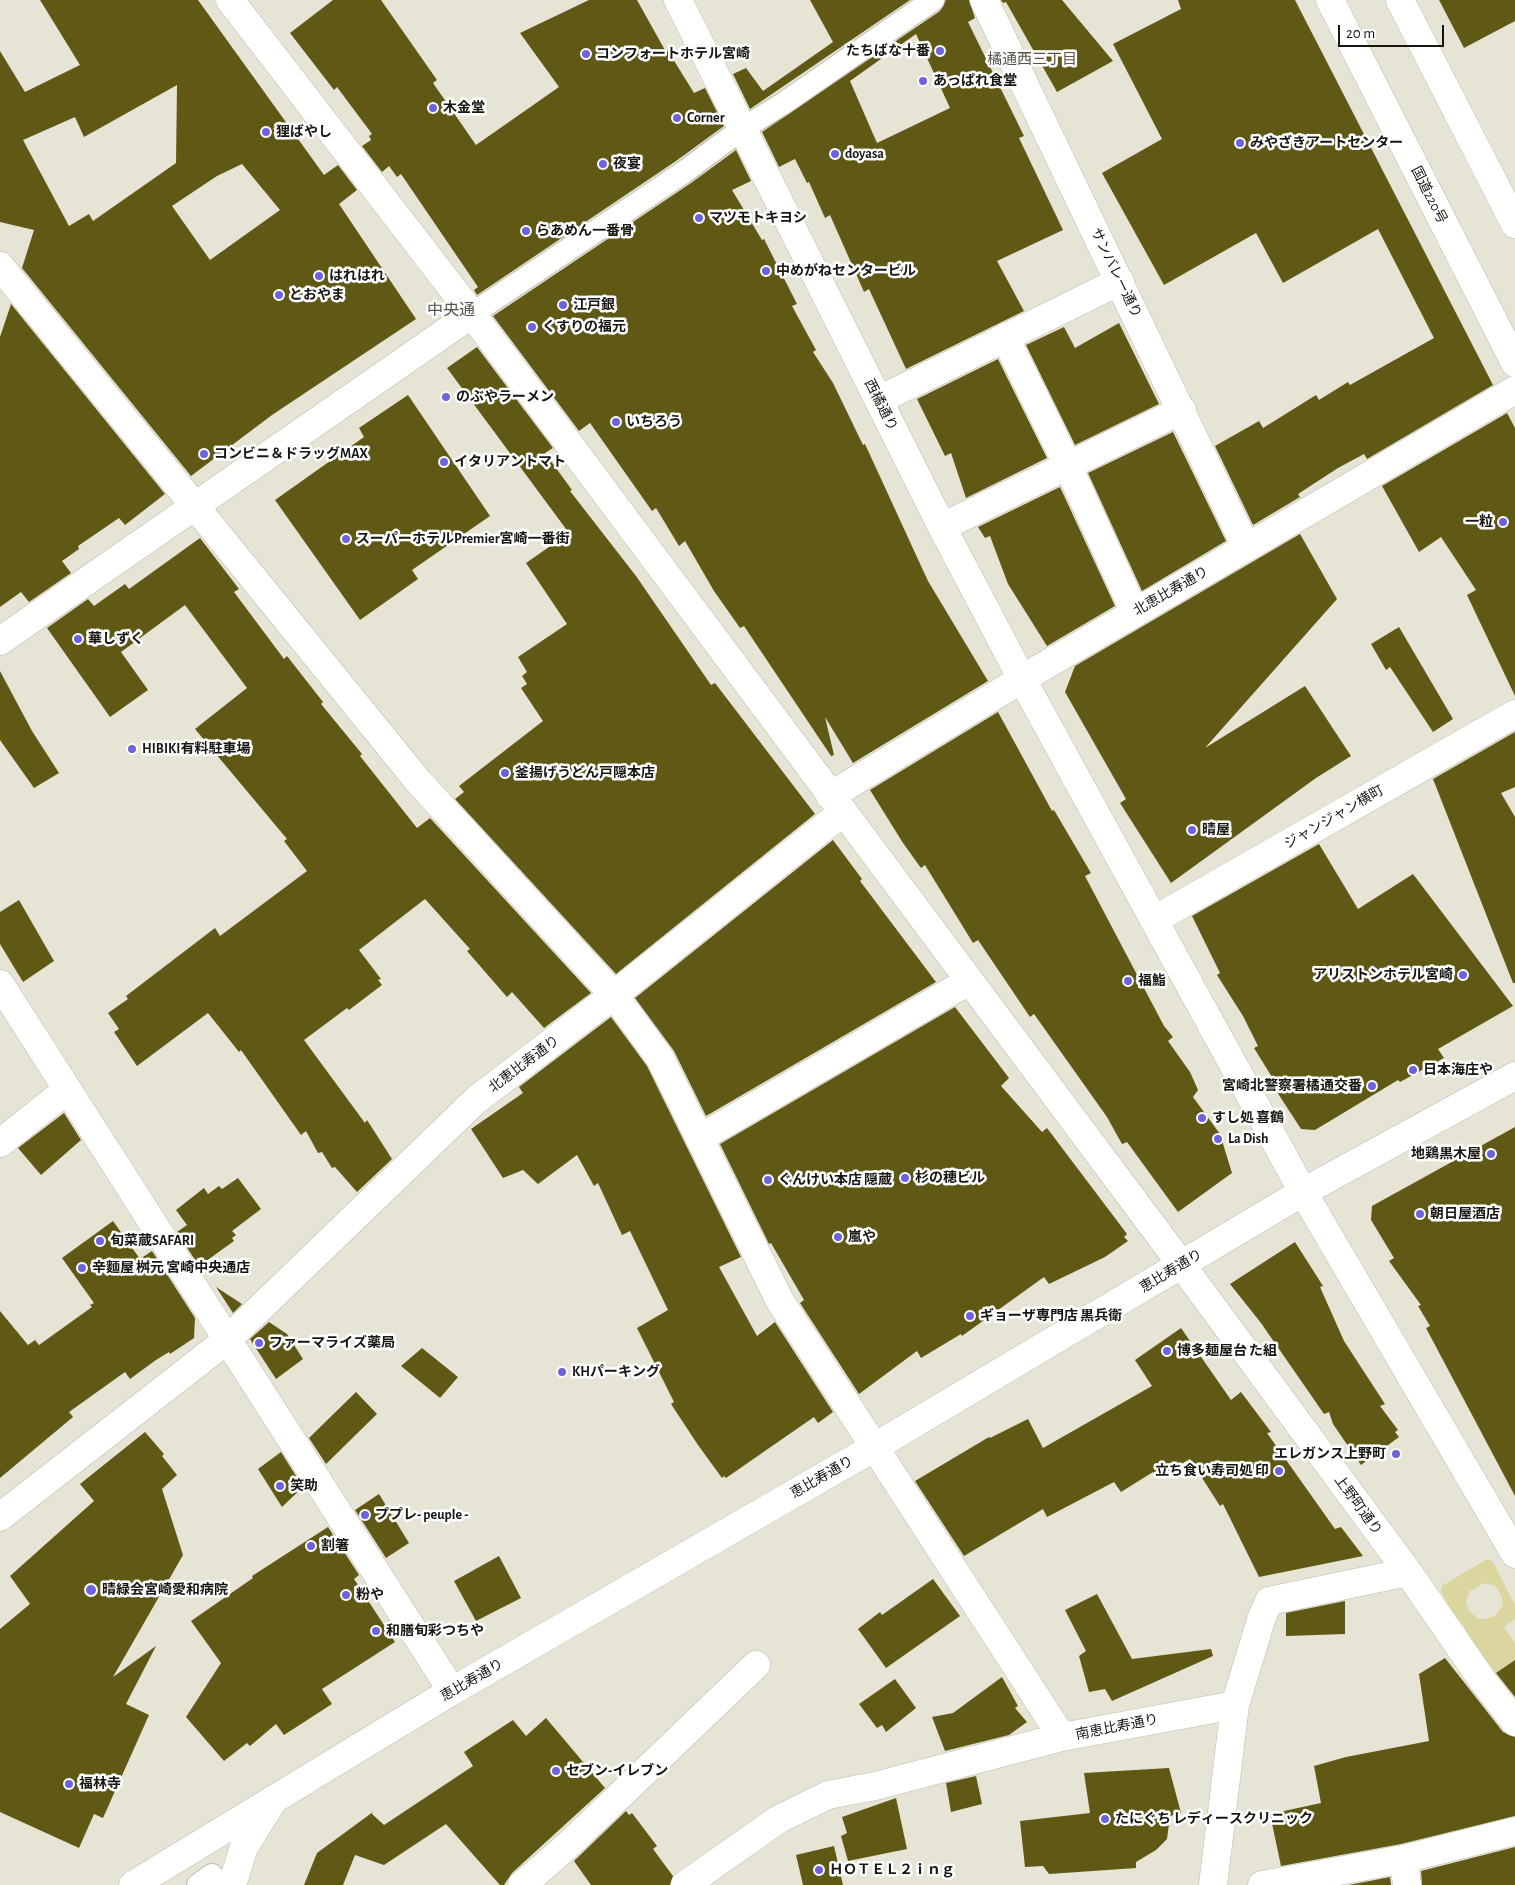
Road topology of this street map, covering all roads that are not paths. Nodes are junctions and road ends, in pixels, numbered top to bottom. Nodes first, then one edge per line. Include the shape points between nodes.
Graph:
1 (230, 0) edge
2 (678, 0) edge
3 (934, 0) edge
4 (984, 0) edge
5 (1330, 0) edge
6 (1400, 0) edge
7 (742, 129) junction
8 (1515, 224) edge
9 (0, 266) edge
10 (1120, 281) junction
11 (472, 314) junction
12 (1004, 337) junction
13 (1515, 363) edge
14 (1515, 390) edge
15 (879, 400) junction
16 (1182, 410) junction
17 (1068, 466) junction
18 (194, 507) junction
19 (942, 527) junction
20 (1246, 548) junction
21 (1134, 613) junction
22 (0, 641) edge
23 (1022, 679) junction
24 (1515, 714) edge
25 (836, 804) junction
26 (1154, 920) junction
27 (969, 980) junction
28 (0, 984) edge
29 (614, 996) junction
30 (1515, 1076) edge
31 (67, 1090) junction
32 (700, 1138) junction
33 (0, 1143) edge
34 (1303, 1192) junction
35 (1181, 1264) junction
36 (227, 1340) junction
37 (873, 1448) junction
38 (0, 1517) edge
39 (1512, 1539) edge
40 (1408, 1572) junction
41 (756, 1665) dead end
42 (452, 1691) junction
43 (1235, 1705) junction
44 (1515, 1722) edge
45 (1062, 1737) junction
46 (274, 1799) junction
47 (1515, 1831) edge
48 (1406, 1872) edge
49 (133, 1885) edge
50 (198, 1885) edge
51 (212, 1885) edge
52 (232, 1885) edge
53 (522, 1885) edge
54 (685, 1885) edge
55 (1213, 1885) edge
56 (1262, 1885) edge

1 - 11 main road, 上野町通り
2 - 7 main road, 西橘通り
3 - 7 street
4 - 10 main road, サンバレー通り
5 - 13 main road, 国道220号
6 - 8 main road
7 - 11 street via 684,172
7 - 15 main road, 西橘通り
9 - 18 main road, 南恵比寿通り
10 - 12 main road
10 - 16 main road, サンバレー通り
11 - 18 main road
11 - 25 main road, 上野町通り
12 - 15 main road
12 - 17 main road
14 - 20 main road, 北恵比寿通り
15 - 19 main road, 西橘通り
16 - 17 main road
16 - 20 main road, サンバレー通り
17 - 19 main road
17 - 21 main road
18 - 22 main road
18 - 29 main road, 南恵比寿通り via 418,781
19 - 23 main road, 西橘通り
20 - 21 main road, 北恵比寿通り
21 - 23 main road, 北恵比寿通り
23 - 25 main road, 北恵比寿通り
23 - 26 main road, 西橘通り
24 - 26 main road, ジャンジャン横町
25 - 27 main road, 上野町通り
25 - 29 main road, 北恵比寿通り
26 - 34 main road, 西橘通り
27 - 32 main road
27 - 35 main road, 上野町通り
28 - 31 main road
29 - 32 main road, 南恵比寿通り via 660,1058
29 - 36 main road, 北恵比寿通り via 476,1100
30 - 34 main road, 恵比寿通り
31 - 33 main road
31 - 36 main road
32 - 37 main road, 南恵比寿通り via 780,1301
34 - 35 main road, 恵比寿通り
34 - 39 main road
35 - 37 main road, 恵比寿通り
35 - 40 main road, 上野町通り
36 - 38 main road, 北恵比寿通り
36 - 42 main road
37 - 42 main road, 恵比寿通り
37 - 45 main road, 南恵比寿通り
40 - 43 main road via 1269,1601
40 - 44 main road, 上野町通り via 1482,1681
41 - 53 main road
42 - 46 main road, 恵比寿通り
43 - 45 main road, 南恵比寿通り
43 - 55 main road
45 - 54 main road via 828,1796 779,1819
46 - 49 main road, 恵比寿通り
46 - 52 main road via 244,1847
47 - 48 main road
48 - 56 main road
50 - 51 street via 212,1875

